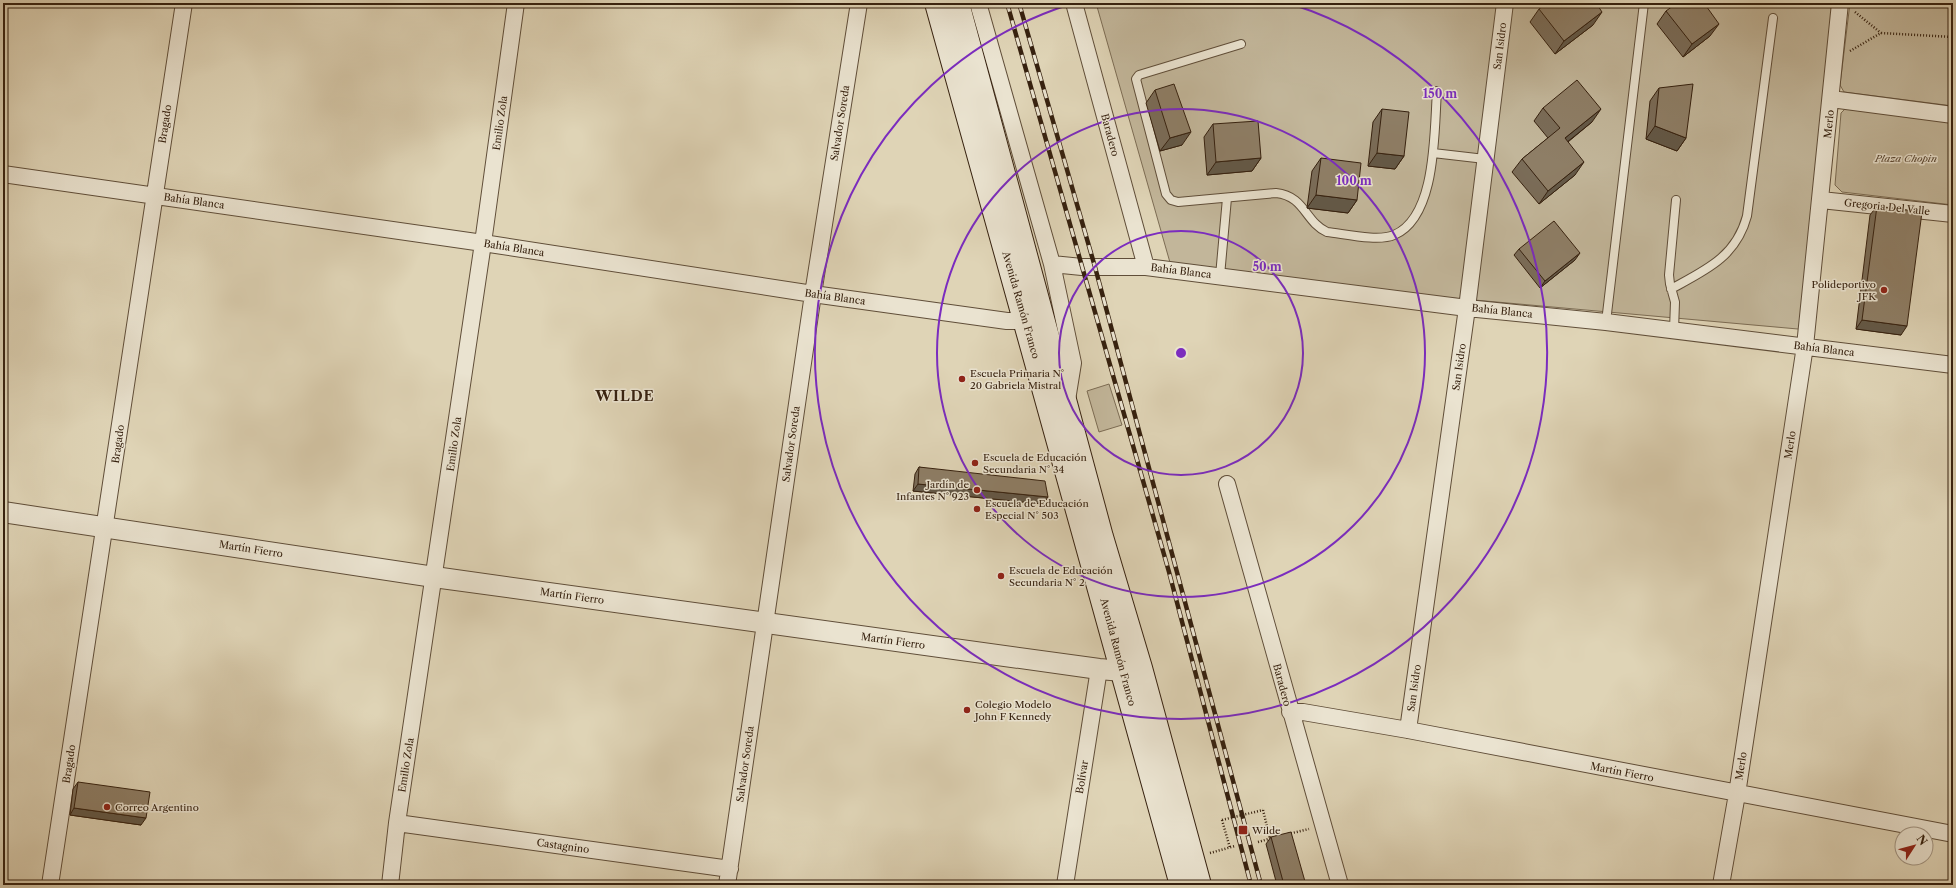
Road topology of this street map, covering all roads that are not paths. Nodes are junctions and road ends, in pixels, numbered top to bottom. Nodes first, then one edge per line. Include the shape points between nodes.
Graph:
1 (184, 3) edge
2 (516, 3) edge
3 (859, 3) edge
4 (936, 3) edge
5 (958, 3) edge
6 (978, 3) edge
7 (1074, 3) edge
8 (1505, 3) edge
9 (1644, 3) edge
10 (1846, 6) edge
11 (1773, 18) dead end
12 (1241, 44) dead end
13 (1437, 91) dead end
14 (1831, 99) junction
15 (1953, 115) edge
16 (1433, 153) junction
17 (1485, 159) junction
18 (3, 174) edge
19 (154, 196) junction
20 (1227, 198) junction
21 (1676, 200) dead end
22 (1821, 200) junction
23 (1953, 214) edge
24 (483, 243) junction
25 (1052, 264) junction
26 (1146, 267) junction
27 (1220, 276) junction
28 (1671, 289) junction
29 (812, 294) junction
30 (1467, 308) junction
31 (1026, 321) junction
32 (1606, 322) junction
33 (1674, 330) junction
34 (1805, 346) junction
35 (1953, 365) edge
36 (1066, 406) junction
37 (1227, 484) dead end
38 (3, 512) edge
39 (106, 527) junction
40 (434, 577) junction
41 (765, 623) junction
42 (1099, 669) junction
43 (1132, 670) junction
44 (1290, 712) junction
45 (1408, 730) junction
46 (1737, 794) junction
47 (397, 823) junction
48 (1953, 834) edge
49 (730, 869) junction
50 (50, 885) edge
51 (390, 885) edge
52 (727, 885) edge
53 (1065, 885) edge
54 (1181, 885) edge
55 (1200, 885) edge
56 (1340, 885) edge
57 (1721, 885) edge

1 - 19 street, Bragado
2 - 24 street, Emilio Zola
3 - 29 street, Salvador Soreda
4 - 31 main road, Avenida Ramón Franco
5 - 36 main road, Avenida Ramón Franco
6 - 25 street
7 - 26 street, Baradero
8 - 17 street, San Isidro
9 - 32 lane
10 - 14 street, Merlo via 1835,59
11 - 28 lane via 1744,228 1724,257 1716,264
12 - 20 lane via 1139,75 1136,79 1166,194 1171,200 1178,202
13 - 16 lane
14 - 15 street
14 - 22 street, Merlo
16 - 17 lane
16 - 20 lane via 1424,201 1411,222 1394,236 1378,238 1327,232 1321,229 1302,206 1286,194
17 - 30 street, San Isidro
18 - 19 street, Bahía Blanca
19 - 24 street, Bahía Blanca
19 - 39 street, Bragado
20 - 27 lane
21 - 28 lane via 1669,275
22 - 23 street, Gregoria Del Valle
22 - 34 street, Merlo
24 - 29 street, Bahía Blanca
24 - 40 street, Emilio Zola
25 - 26 street, Bahía Blanca via 1082,267
25 - 36 street via 1073,363
26 - 27 street, Bahía Blanca
27 - 30 street, Bahía Blanca
28 - 33 lane via 1675,302
29 - 31 street, Bahía Blanca
29 - 41 street, Salvador Soreda
30 - 32 street, Bahía Blanca
30 - 45 street, San Isidro
31 - 43 main road, Avenida Ramón Franco
32 - 33 street, Bahía Blanca
33 - 34 street, Bahía Blanca
34 - 35 street, Bahía Blanca
34 - 46 street, Merlo
36 - 43 main road, Avenida Ramón Franco via 1102,537
37 - 44 street, Baradero
38 - 39 street, Martín Fierro
39 - 40 street, Martín Fierro
39 - 50 street, Bragado
40 - 41 street, Martín Fierro
40 - 47 street, Emilio Zola
41 - 42 street, Martín Fierro
41 - 49 street, Salvador Soreda
42 - 43 street, Martín Fierro
42 - 53 street, Bolívar
43 - 54 main road, Avenida Ramón Franco
43 - 55 main road, Avenida Ramón Franco
44 - 45 street, Martín Fierro
44 - 56 street, Baradero
45 - 46 street, Martín Fierro
46 - 48 street, Martín Fierro
46 - 57 street, Merlo
47 - 49 street, Castagnino
47 - 51 street, Emilio Zola
49 - 52 street, Salvador Soreda

